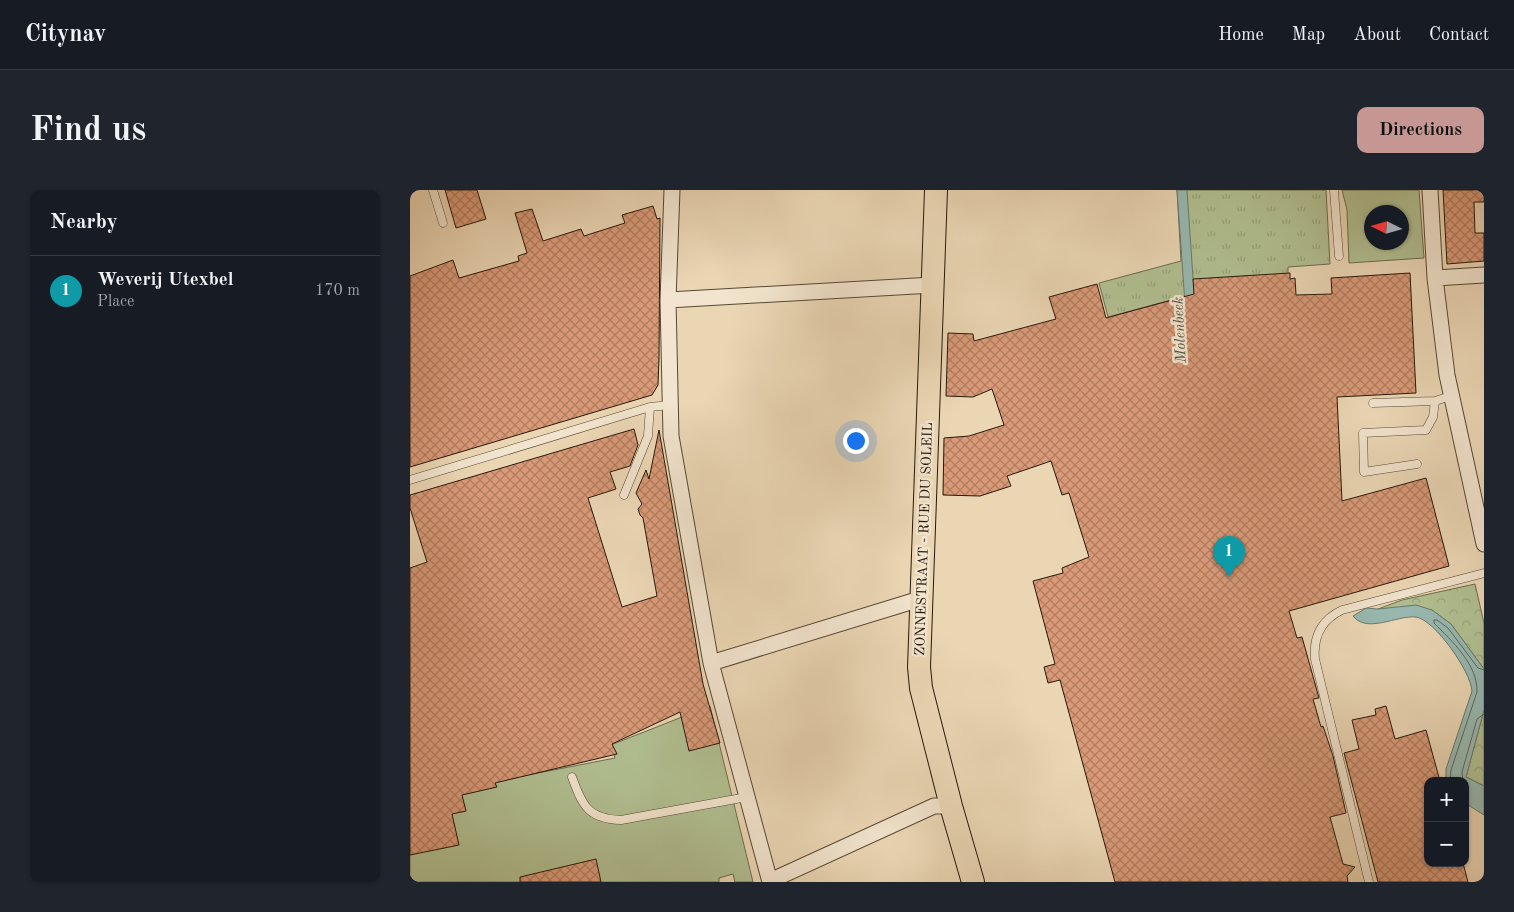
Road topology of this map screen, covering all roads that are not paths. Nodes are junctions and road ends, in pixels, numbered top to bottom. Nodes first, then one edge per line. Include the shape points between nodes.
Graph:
1 (433, 190) edge
2 (672, 190) edge
3 (936, 190) edge
4 (1334, 190) edge
5 (1430, 190) edge
6 (443, 224) dead end
7 (1339, 256) dead end
8 (1484, 275) edge
9 (1435, 278) junction
10 (933, 285) junction
11 (668, 300) junction
12 (1451, 396) junction
13 (1434, 401) junction
14 (1373, 403) dead end
15 (670, 405) junction
16 (650, 407) junction
17 (1417, 464) dead end
18 (410, 480) edge
19 (624, 495) dead end
20 (1484, 544) edge
21 (1484, 574) edge
22 (920, 599) junction
23 (711, 663) junction
24 (572, 777) dead end
25 (747, 797) junction
26 (950, 806) junction
27 (770, 882) edge
28 (973, 882) edge
29 (1369, 882) edge

1 - 6 lane
2 - 11 street
3 - 10 main road, ZONNESTRAAT - RUE DU SOLEIL
4 - 7 lane
5 - 9 street
8 - 9 street
9 - 12 street
10 - 11 street
10 - 22 main road, ZONNESTRAAT - RUE DU SOLEIL
11 - 15 street
12 - 13 lane
12 - 20 street
13 - 14 lane
13 - 17 lane via 1433,417 1426,430 1363,433 1364,472
15 - 16 lane
15 - 23 street via 671,436
16 - 18 lane
16 - 19 lane via 648,436
21 - 29 lane via 1342,610 1324,622 1315,639 1315,660
22 - 23 street
22 - 26 main road, ZONNESTRAAT - RUE DU SOLEIL via 921,688
23 - 25 street
24 - 25 lane via 578,795 589,811 609,820
25 - 27 street
26 - 27 street via 934,806
26 - 28 main road, ZONNESTRAAT - RUE DU SOLEIL

